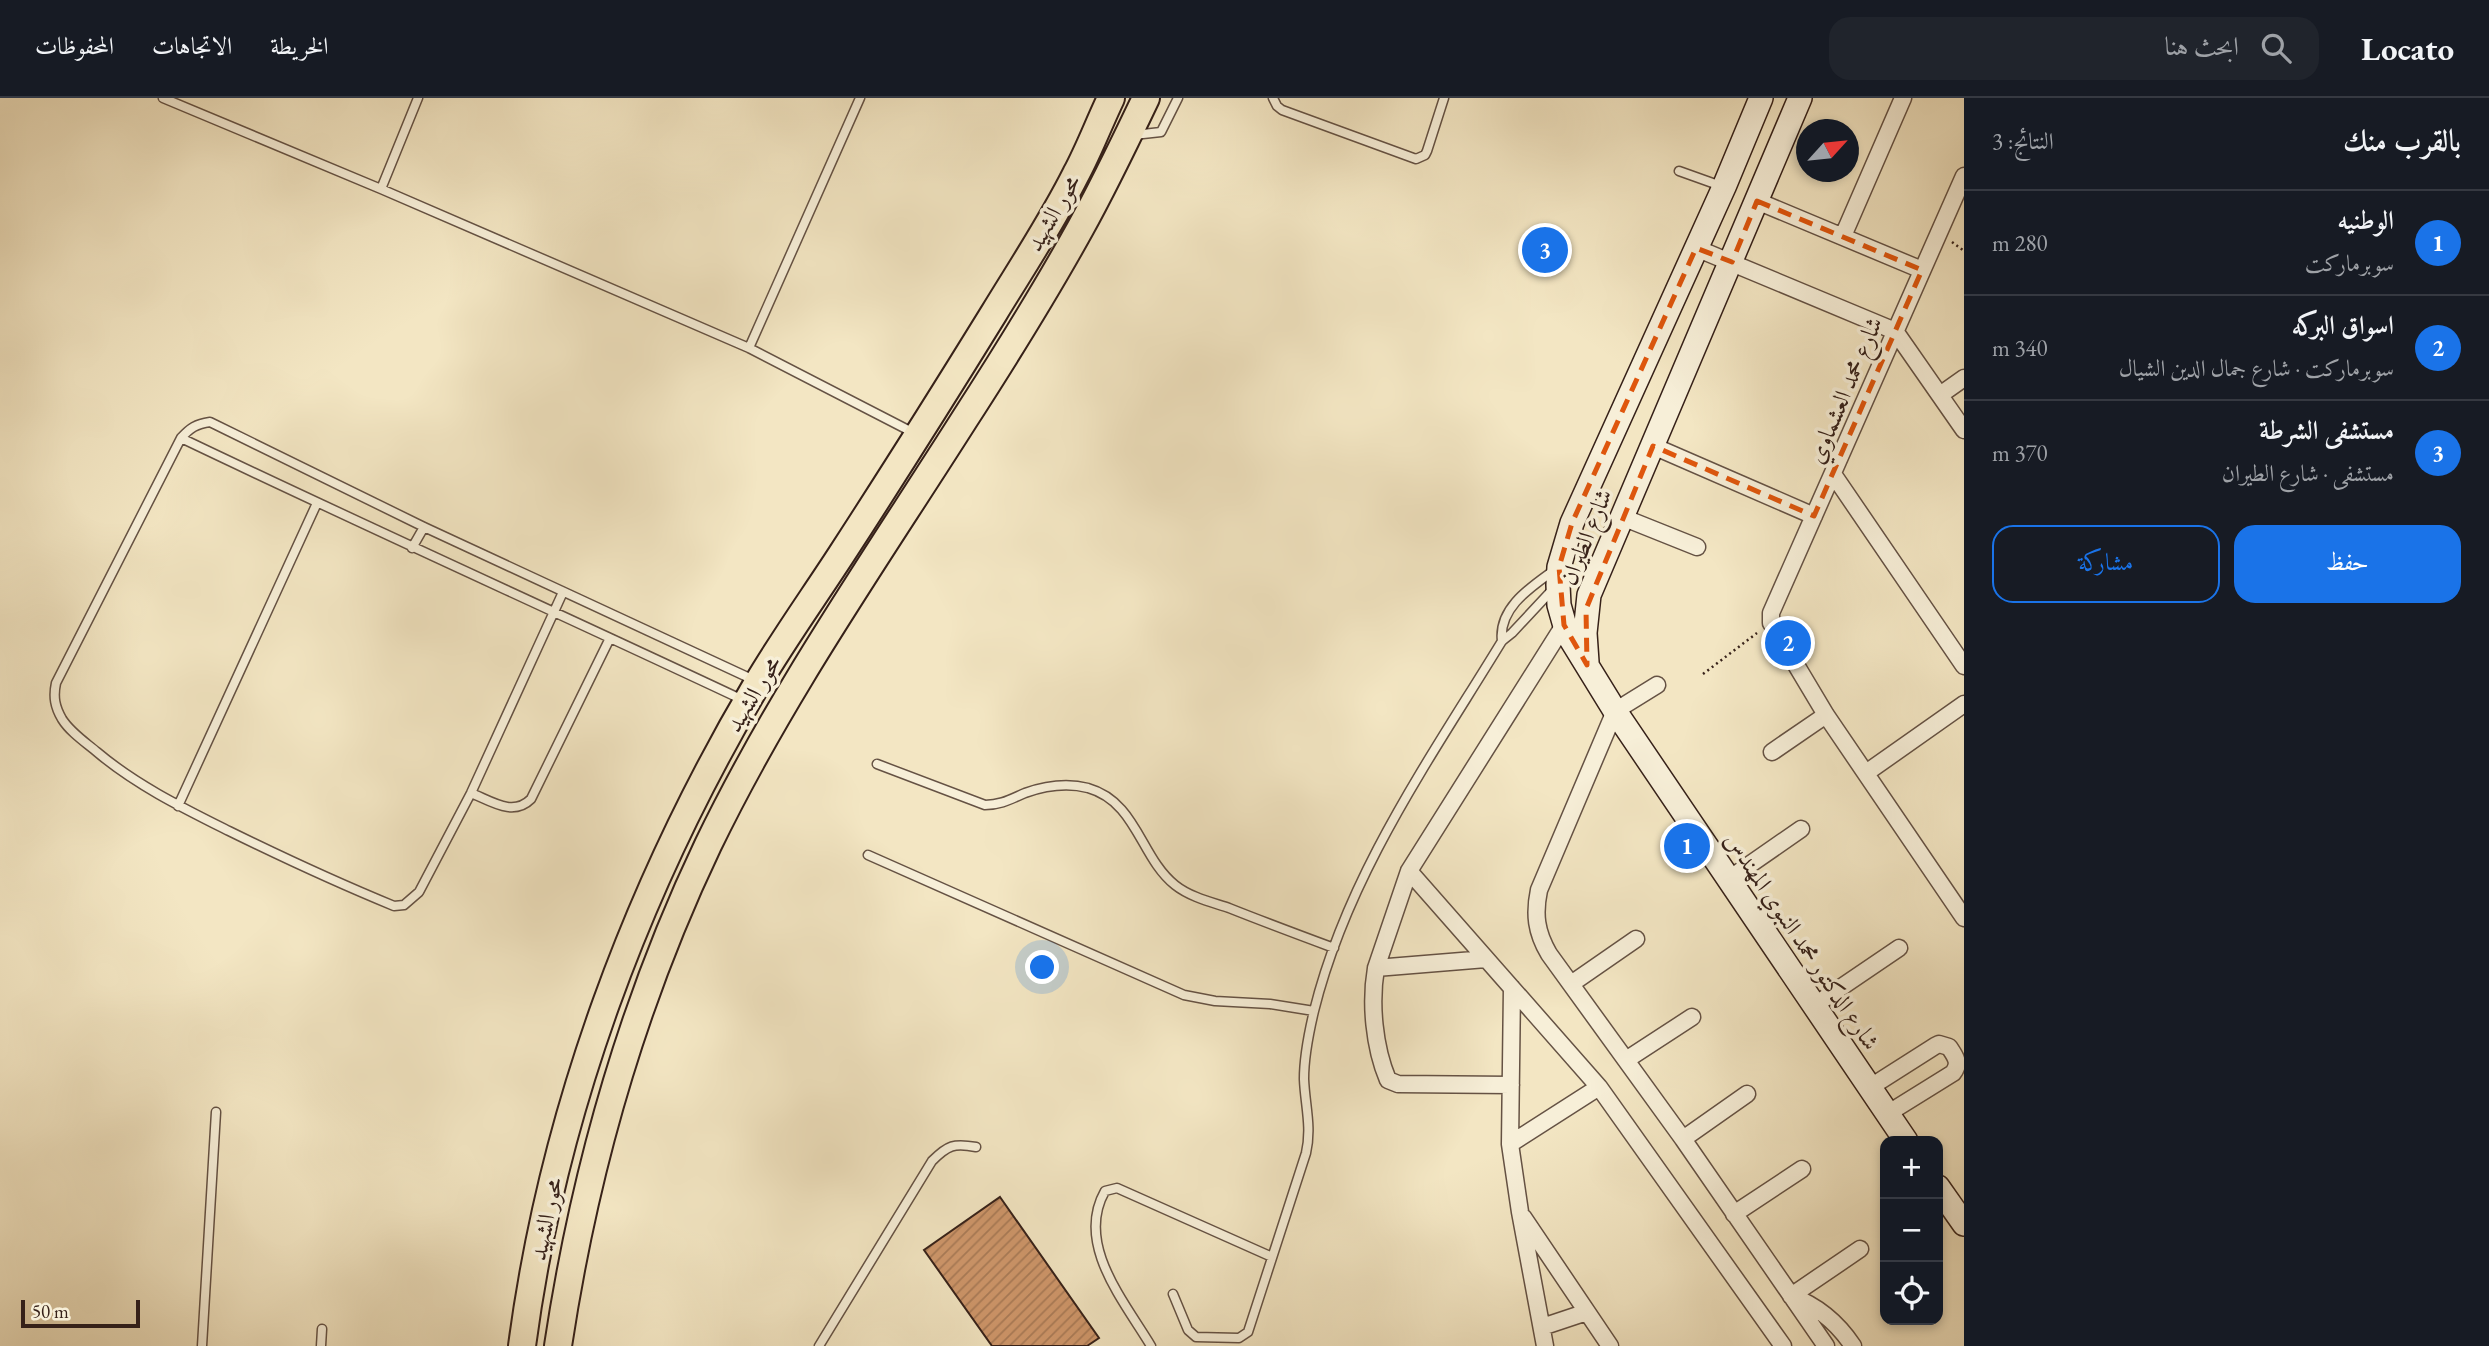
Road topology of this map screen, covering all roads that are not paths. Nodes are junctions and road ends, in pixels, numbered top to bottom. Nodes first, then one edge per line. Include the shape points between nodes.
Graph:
1 (163, 98) edge
2 (418, 98) edge
3 (860, 98) edge
4 (1111, 98) edge
5 (1146, 98) edge
6 (1178, 98) edge
7 (1273, 98) edge
8 (1444, 98) edge
9 (1761, 98) edge
10 (1800, 98) edge
11 (1903, 98) edge
12 (1128, 136) junction
13 (1679, 171) dead end
14 (1964, 176) edge
15 (1724, 187) junction
16 (381, 189) junction
17 (1757, 201) junction
18 (1843, 236) junction
19 (1696, 248) junction
20 (1732, 262) junction
21 (1922, 270) junction
22 (1895, 331) junction
23 (749, 348) junction
24 (1964, 378) edge
25 (1940, 394) junction
26 (1964, 430) edge
27 (918, 435) junction
28 (181, 438) junction
29 (1653, 446) junction
30 (1833, 474) junction
31 (317, 503) junction
32 (1814, 516) junction
33 (1622, 517) junction
34 (424, 527) junction
35 (1698, 547) dead end
36 (412, 548) junction
37 (1597, 575) junction
38 (1558, 576) junction
39 (564, 592) junction
40 (555, 612) junction
41 (1564, 625) junction
42 (610, 638) junction
43 (1502, 640) junction
44 (1587, 665) junction
45 (1964, 666) edge
46 (1657, 685) dead end
47 (752, 692) junction
48 (1964, 704) edge
49 (1615, 711) junction
50 (1826, 715) junction
51 (1772, 752) dead end
52 (877, 764) dead end
53 (1866, 773) junction
54 (471, 793) junction
55 (178, 806) junction
56 (1801, 829) dead end
57 (868, 855) dead end
58 (1409, 871) junction
59 (1729, 879) junction
60 (1961, 907) edge
61 (1636, 939) dead end
62 (1334, 948) junction
63 (1899, 948) dead end
64 (1486, 959) junction
65 (1376, 968) junction
66 (1571, 984) junction
67 (1511, 988) junction
68 (1815, 1005) junction
69 (1314, 1011) junction
70 (1692, 1017) dead end
71 (1626, 1060) junction
72 (1511, 1085) junction
73 (1599, 1087) junction
74 (1869, 1088) junction
75 (1747, 1094) dead end
76 (216, 1112) dead end
77 (1887, 1114) junction
78 (1902, 1136) edge
79 (1683, 1139) junction
80 (1510, 1144) junction
81 (976, 1147) dead end
82 (1802, 1169) dead end
83 (1943, 1194) edge
84 (1520, 1212) junction
85 (1734, 1214) junction
86 (1964, 1224) edge
87 (1860, 1249) dead end
88 (1272, 1257) junction
89 (1173, 1294) dead end
90 (1791, 1296) junction
91 (1587, 1312) junction
92 (1542, 1327) junction
93 (322, 1329) dead end
94 (202, 1346) edge
95 (321, 1346) edge
96 (522, 1346) edge
97 (558, 1346) edge
98 (820, 1346) edge
99 (1150, 1346) edge
100 (1545, 1346) edge
101 (1610, 1346) edge
102 (1783, 1346) edge
103 (1826, 1346) edge
104 (1853, 1346) edge

1 - 16 lane
2 - 16 lane
3 - 23 lane
4 - 27 main road, محور الشهيد via 1053,215
5 - 12 main road, محور الشهيد
6 - 12 lane via 1161,132
7 - 8 lane via 1282,110 1416,159 1427,151
9 - 15 main road, شارع الطيران
10 - 17 main road, شارع الطيران
11 - 18 street
12 - 97 main road, محور الشهيد via 1054,274 815,653 708,847 643,1003 619,1079 579,1222
13 - 15 lane
14 - 21 street, شارع محمد العشماوي
15 - 19 main road, شارع الطيران
16 - 23 lane
17 - 18 street
17 - 20 main road, شارع الطيران
18 - 21 street
19 - 20 street
19 - 38 main road, شارع الطيران via 1572,523
20 - 22 street
20 - 29 main road, شارع الطيران
21 - 22 street, شارع محمد العشماوي
22 - 25 street
22 - 30 street, شارع محمد العشماوي
23 - 27 lane
24 - 25 street
25 - 26 street
27 - 47 main road, محور الشهيد
28 - 31 lane
28 - 34 lane via 189,428 210,422
28 - 55 lane via 54,695 64,721 82,740 116,768
29 - 32 street
29 - 33 main road, شارع الطيران
30 - 32 street, شارع محمد العشماوي
30 - 45 street
31 - 36 lane
31 - 55 lane
32 - 50 street, شارع محمد العشماوي via 1774,605 1771,623
33 - 35 street
33 - 37 main road, شارع الطيران
34 - 36 lane
34 - 39 lane
36 - 40 lane
37 - 38 main road via 1578,585
37 - 44 main road, شارع الطيران via 1586,610
38 - 41 main road, شارع الطيران
38 - 43 lane
38 - 43 lane via 1528,589 1515,603 1502,627
39 - 40 lane
39 - 47 lane
40 - 42 lane
40 - 54 lane
41 - 44 main road, شارع الطيران
41 - 58 street
42 - 47 lane
42 - 54 lane via 531,799 516,808 504,807
43 - 62 lane via 1374,852
44 - 49 main road, شارع الدكتور محمد النبوي المهندس
46 - 49 street
47 - 96 main road, محور الشهيد via 660,868 601,1014 554,1178
48 - 53 street
49 - 59 main road, شارع الدكتور محمد النبوي المهندس
49 - 66 street via 1535,906 1541,939
50 - 51 street
50 - 53 street
52 - 62 lane via 985,805 1049,787 1077,786 1098,792 1118,804 1160,869 1184,891
53 - 60 street
54 - 55 lane via 419,892 404,905 394,906 312,872
56 - 59 street
57 - 69 lane via 1169,989 1207,1000
58 - 64 street
58 - 65 street
59 - 68 main road, شارع الدكتور محمد النبوي المهندس
61 - 66 street
62 - 69 lane
63 - 68 street
64 - 65 street
64 - 67 street
65 - 72 street via 1373,1006 1388,1080 1398,1084
66 - 71 street
67 - 72 street
67 - 73 street
68 - 74 main road, شارع الدكتور محمد النبوي المهندس
69 - 88 lane via 1305,1065 1310,1139
70 - 71 street
71 - 79 street
72 - 80 street
73 - 80 street
73 - 102 street
74 - 77 main road, شارع الدكتور محمد النبوي المهندس
74 - 77 street via 1939,1044 1949,1047 1958,1065 1953,1073
75 - 79 street
76 - 94 lane
77 - 78 main road, شارع الدكتور محمد النبوي المهندس
79 - 85 street
80 - 84 street
81 - 98 lane via 959,1143 943,1149 932,1161
82 - 85 street
83 - 86 main road
84 - 91 street
84 - 92 street
85 - 90 street
87 - 90 street
88 - 89 lane via 1250,1327 1239,1338 1193,1336
88 - 99 lane via 1117,1188 1105,1191 1096,1215 1098,1252
90 - 103 street
90 - 104 street via 1823,1312
91 - 92 street
91 - 101 street
92 - 100 street
93 - 95 lane

